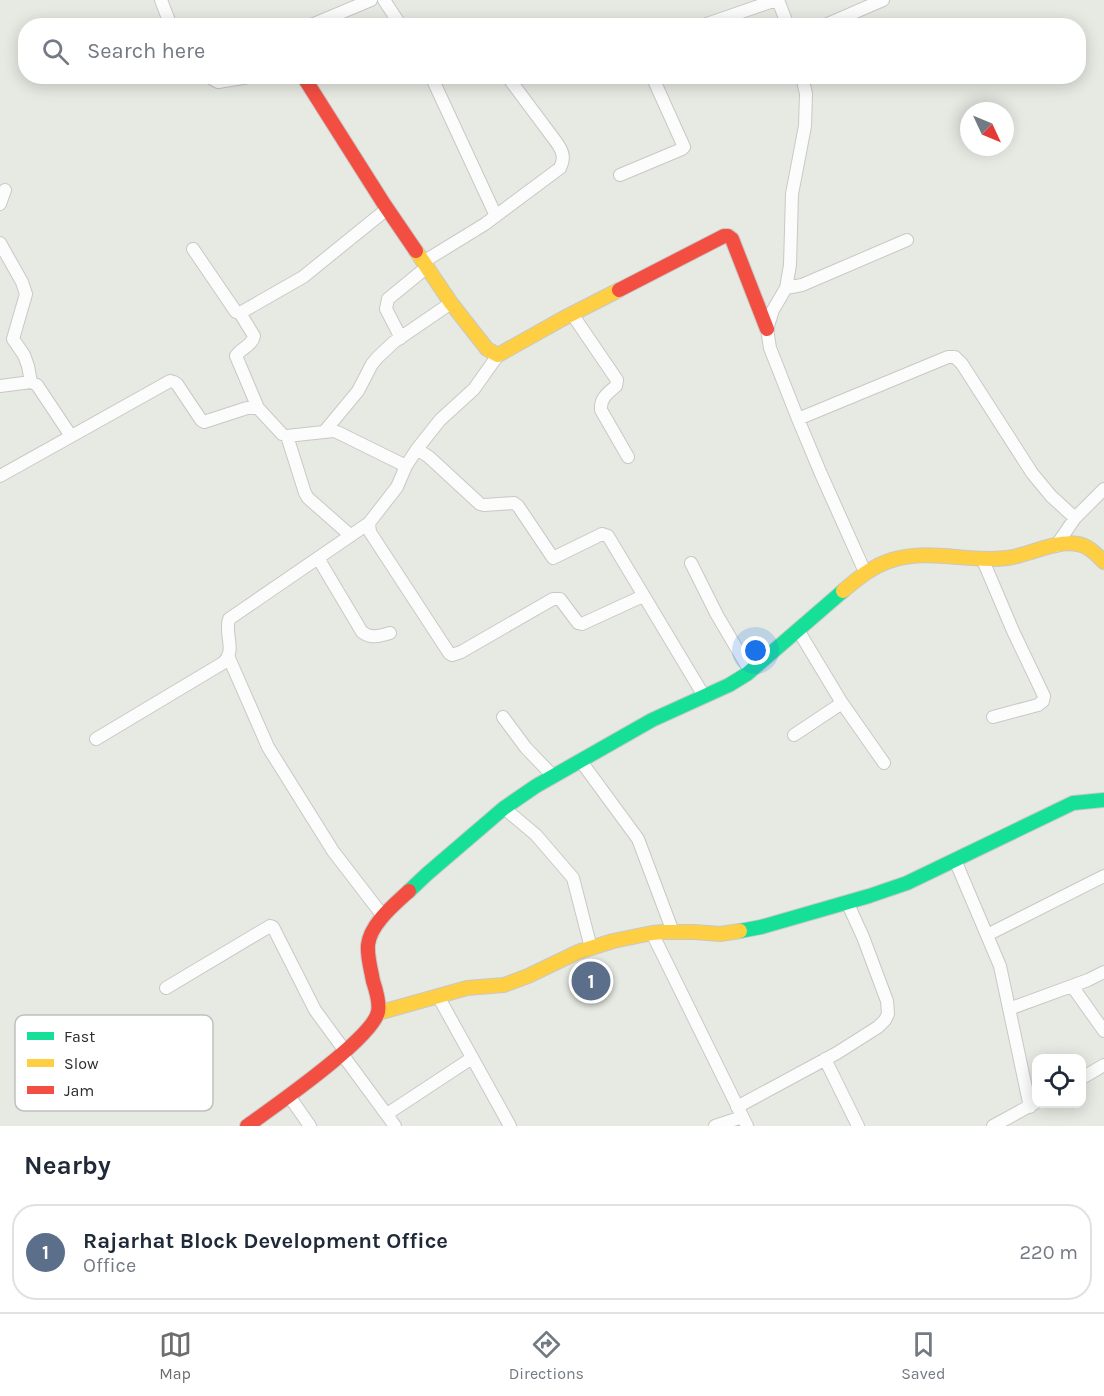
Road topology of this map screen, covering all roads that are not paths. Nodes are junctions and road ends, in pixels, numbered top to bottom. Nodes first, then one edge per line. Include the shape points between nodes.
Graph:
1 (160, 0) edge
2 (371, 0) edge
3 (384, 0) edge
4 (777, 0) edge
5 (883, 0) edge
6 (168, 18) edge
7 (328, 18) edge
8 (396, 18) edge
9 (724, 18) edge
10 (785, 18) edge
11 (841, 18) edge
12 (308, 84) edge
13 (435, 84) edge
14 (513, 84) edge
15 (656, 84) edge
16 (804, 84) edge
17 (620, 175) dead end
18 (4, 190) dead end
19 (0, 204) edge
20 (387, 209) junction
21 (496, 216) junction
22 (907, 240) dead end
23 (0, 243) edge
24 (194, 249) dead end
25 (425, 264) junction
26 (786, 288) junction
27 (451, 303) junction
28 (240, 313) junction
29 (572, 314) junction
30 (766, 329) junction
31 (401, 338) junction
32 (498, 355) junction
33 (31, 382) junction
34 (0, 386) edge
35 (258, 408) junction
36 (798, 419) junction
37 (324, 432) junction
38 (71, 436) junction
39 (287, 436) junction
40 (417, 449) junction
41 (627, 457) dead end
42 (406, 466) junction
43 (0, 476) edge
44 (1104, 489) edge
45 (1075, 518) junction
46 (369, 523) junction
47 (350, 535) junction
48 (1056, 546) junction
49 (318, 558) junction
50 (982, 558) junction
51 (1104, 562) edge
52 (691, 563) dead end
53 (865, 572) junction
54 (644, 596) junction
55 (798, 630) junction
56 (390, 633) dead end
57 (228, 658) junction
58 (750, 671) junction
59 (704, 696) junction
60 (842, 703) junction
61 (503, 717) dead end
62 (993, 717) dead end
63 (794, 735) dead end
64 (96, 739) dead end
65 (580, 760) junction
66 (884, 763) dead end
67 (553, 776) junction
68 (1104, 800) edge
69 (504, 808) junction
70 (955, 860) junction
71 (1104, 876) edge
72 (847, 902) junction
73 (383, 916) junction
74 (674, 932) junction
75 (652, 933) junction
76 (987, 935) junction
77 (591, 948) junction
78 (1104, 972) edge
79 (1072, 986) junction
80 (166, 988) dead end
81 (438, 996) junction
82 (1010, 1009) junction
83 (378, 1013) junction
84 (1104, 1031) edge
85 (344, 1052) junction
86 (472, 1058) junction
87 (825, 1059) junction
88 (1104, 1065) edge
89 (1086, 1076) edge
90 (289, 1096) junction
91 (1032, 1101) edge
92 (1032, 1106) edge
93 (387, 1114) junction
94 (742, 1117) edge
95 (247, 1126) edge
96 (310, 1126) edge
97 (396, 1126) edge
98 (510, 1126) edge
99 (715, 1126) edge
100 (858, 1126) edge
101 (993, 1126) edge

1 - 6 street
2 - 7 street
3 - 8 street
4 - 9 street
4 - 10 street
5 - 11 street
12 - 20 street
13 - 21 street
14 - 21 street via 563,152 563,161 560,168
15 - 17 street via 684,147
16 - 26 street via 806,126 792,194
18 - 19 street
20 - 25 street
20 - 28 street via 303,277
21 - 25 street
22 - 26 street via 802,285
23 - 33 street via 26,294 13,339 24,355
24 - 28 street
25 - 27 street
25 - 31 street via 386,305
26 - 30 street
27 - 31 street
27 - 32 street via 487,349
28 - 35 street via 254,336 236,356
29 - 30 street via 728,236
29 - 32 street
29 - 41 street via 617,380 600,402 601,410
30 - 36 street
31 - 37 street via 372,364 358,391
32 - 40 street via 474,389 440,420
33 - 34 street
33 - 38 street via 37,385
35 - 38 street via 204,422 177,384 170,381
35 - 39 street
36 - 45 street via 955,357 1032,473
36 - 53 street
37 - 39 street
37 - 42 street via 338,432
38 - 43 street
39 - 47 street via 308,498
40 - 42 street
40 - 54 street via 480,504 518,506 553,558 602,534 608,536
42 - 46 street via 398,487
44 - 45 street
45 - 48 street
46 - 47 street
46 - 54 street via 370,532 452,655 553,598 560,599 582,624
47 - 49 street
48 - 50 street via 1021,555
48 - 51 street via 1082,545
49 - 56 street via 362,632 375,637
49 - 57 street via 229,619
50 - 53 street via 914,556 898,558
50 - 62 street via 1044,696 1038,705
52 - 58 street
53 - 55 street
54 - 59 street
55 - 58 street
55 - 60 street
57 - 64 street
57 - 73 street via 268,747 333,851
58 - 59 street
59 - 65 street
60 - 63 street
60 - 66 street
61 - 67 street
65 - 67 street
65 - 74 street via 638,838
67 - 69 street
68 - 70 street via 1073,803
69 - 73 street
69 - 77 street via 536,835 573,878
70 - 72 street via 907,883
70 - 76 street
71 - 76 street
72 - 74 street via 761,927 720,934
72 - 87 street via 887,1001 888,1014 878,1027
73 - 83 street via 368,942
74 - 75 street
75 - 77 street
75 - 94 street
76 - 82 street via 1000,966
77 - 81 street via 504,985 467,988
78 - 79 street
79 - 82 street
79 - 84 street
80 - 85 street via 273,927 315,1010
81 - 83 street
81 - 86 street
82 - 91 street
83 - 85 street
85 - 90 street
85 - 93 street
86 - 93 street
86 - 98 street
87 - 94 street
87 - 100 street
88 - 89 street
90 - 95 street
90 - 96 street
92 - 101 street
93 - 97 street
94 - 99 street

